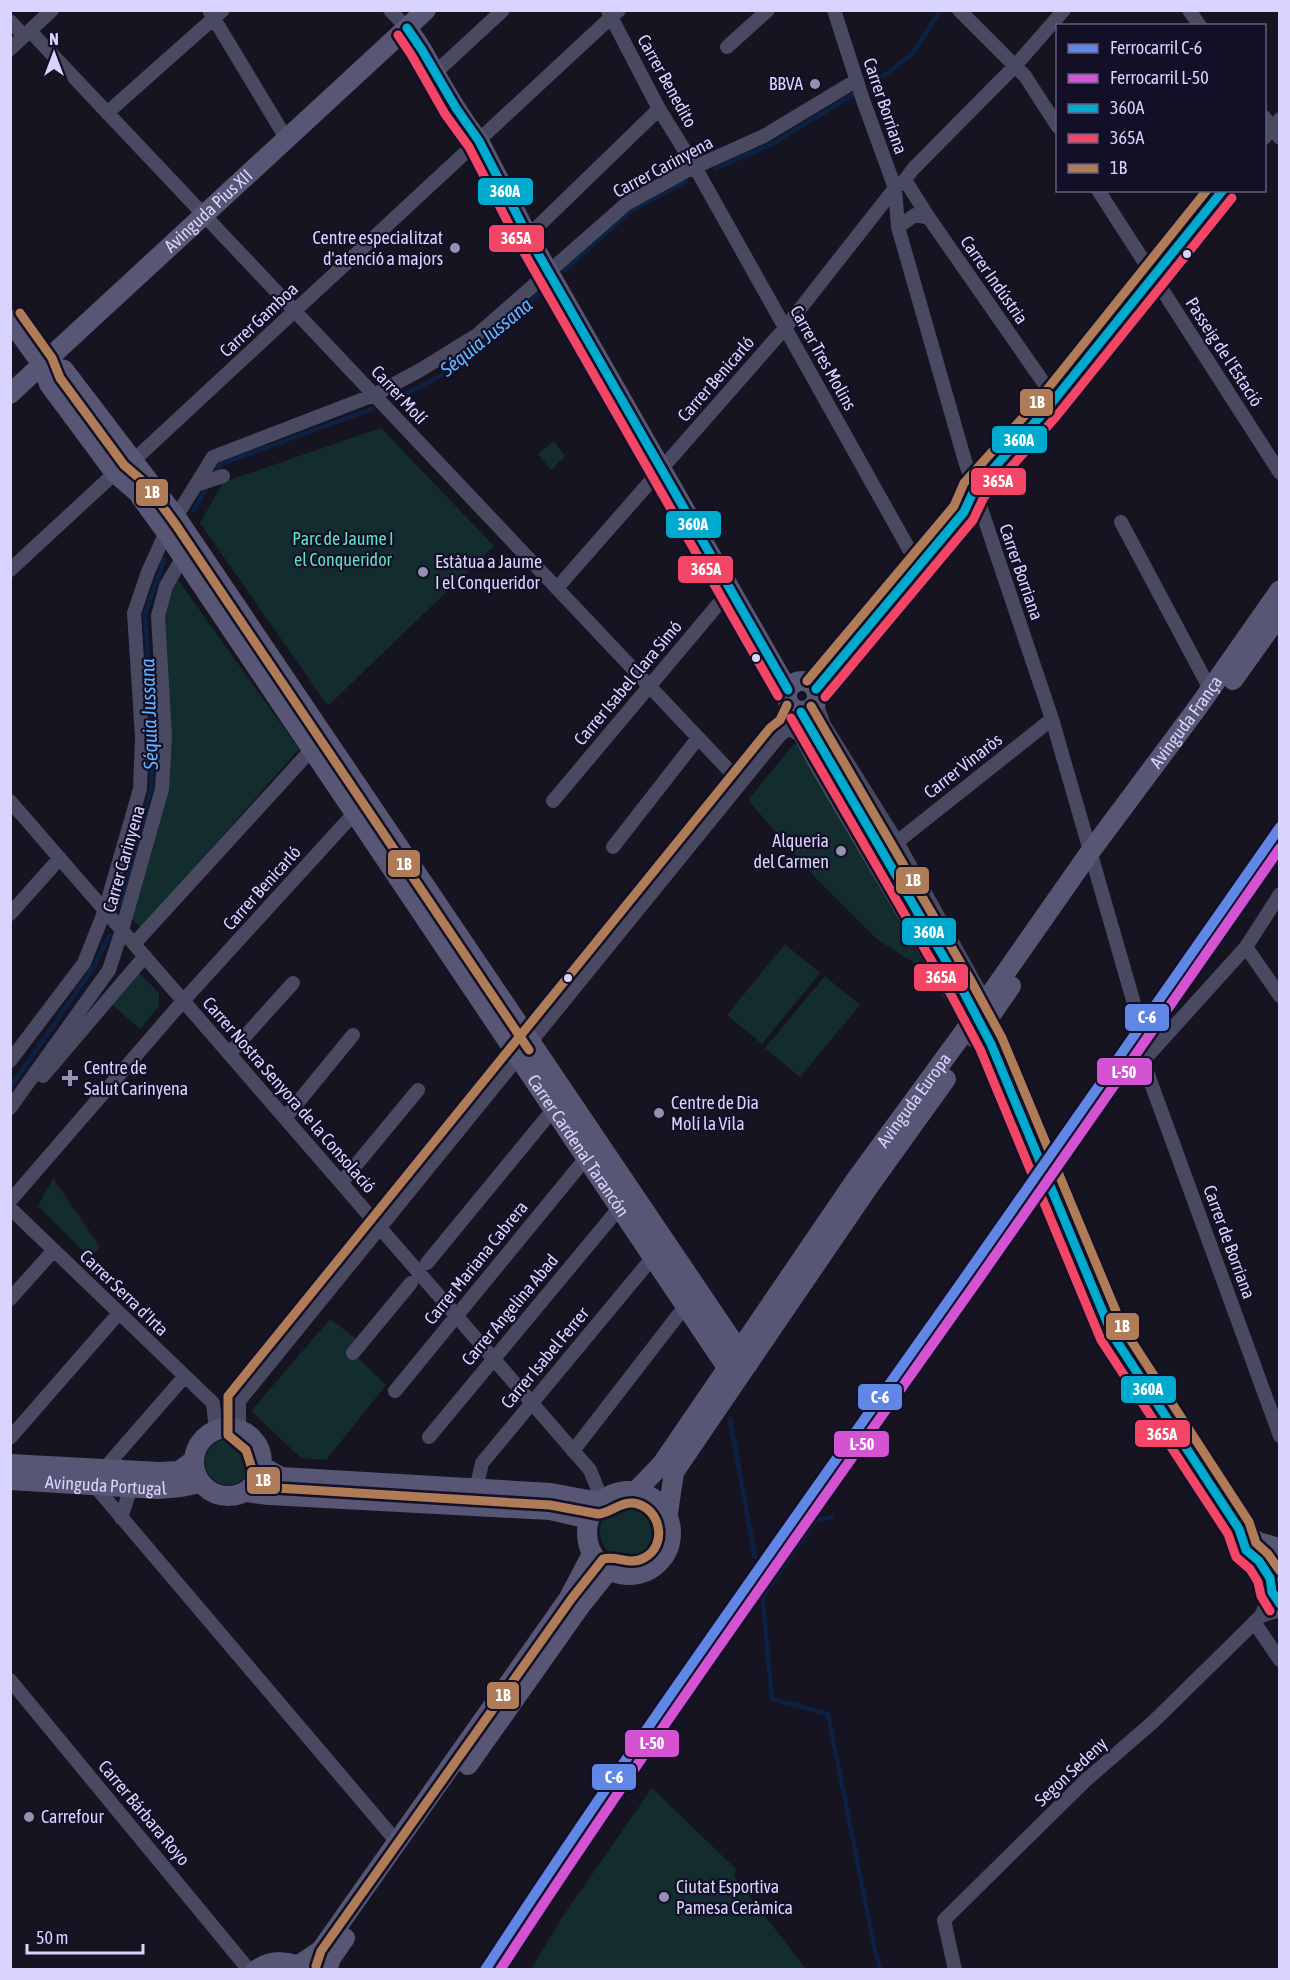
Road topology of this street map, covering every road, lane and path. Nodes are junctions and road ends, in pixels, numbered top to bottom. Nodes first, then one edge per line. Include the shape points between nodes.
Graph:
1 (52, 10) edge
2 (390, 10) edge
3 (426, 10) edge
4 (503, 10) edge
5 (768, 10) edge
6 (834, 10) edge
7 (959, 10) edge
8 (1064, 10) edge
9 (1189, 10) edge
10 (215, 13) edge
11 (613, 13) edge
12 (10, 21) edge
13 (1199, 24) edge
14 (407, 28) junction
15 (27, 34) junction
16 (727, 47) dead end
17 (10, 49) edge
18 (1016, 66) junction
19 (435, 73) junction
20 (857, 80) junction
21 (659, 109) junction
22 (107, 112) junction
23 (1056, 124) edge
24 (286, 138) junction
25 (479, 141) junction
26 (695, 167) junction
27 (900, 184) junction
28 (1099, 192) edge
29 (1221, 192) edge
30 (204, 215) junction
31 (929, 218) junction
32 (898, 227) junction
33 (528, 236) junction
34 (549, 271) junction
35 (1154, 277) junction
36 (295, 311) junction
37 (10, 320) edge
38 (785, 328) junction
39 (42, 364) junction
40 (10, 394) edge
41 (374, 395) junction
42 (1055, 399) junction
43 (99, 449) junction
44 (134, 460) junction
45 (662, 468) junction
46 (115, 473) junction
47 (1280, 473) edge
48 (223, 476) dead end
49 (199, 483) junction
50 (974, 490) junction
51 (1121, 522) dead end
52 (171, 524) junction
53 (183, 557) junction
54 (919, 567) junction
55 (10, 570) edge
56 (556, 588) junction
57 (731, 589) junction
58 (1280, 590) edge
59 (1280, 614) edge
60 (649, 686) junction
61 (1210, 689) junction
62 (798, 709) junction
63 (1052, 719) junction
64 (698, 738) junction
65 (817, 738) junction
66 (312, 749) junction
67 (817, 767) junction
68 (741, 783) junction
69 (10, 801) edge
70 (553, 801) dead end
71 (361, 806) junction
72 (897, 842) junction
73 (613, 847) dead end
74 (60, 858) junction
75 (1092, 859) junction
76 (1280, 894) edge
77 (105, 910) junction
78 (10, 914) edge
79 (123, 930) junction
80 (134, 944) junction
81 (1246, 947) junction
82 (145, 956) junction
83 (293, 983) dead end
84 (960, 986) tunnel mouth
85 (1280, 996) edge
86 (984, 1000) junction
87 (183, 1001) junction
88 (1135, 1007) dead end
89 (968, 1024) junction
90 (353, 1035) dead end
91 (991, 1044) tunnel mouth
92 (525, 1050) junction
93 (230, 1054) junction
94 (10, 1061) edge
95 (418, 1090) dead end
96 (10, 1108) edge
97 (10, 1114) edge
98 (285, 1118) junction
99 (547, 1118) dead end
100 (586, 1158) junction
101 (341, 1183) junction
102 (10, 1201) edge
103 (620, 1207) junction
104 (10, 1208) edge
105 (380, 1228) junction
106 (54, 1250) junction
107 (653, 1257) junction
108 (427, 1263) dead end
109 (411, 1283) dead end
110 (10, 1299) edge
111 (686, 1305) junction
112 (119, 1313) junction
113 (456, 1317) junction
114 (353, 1353) dead end
115 (744, 1358) junction
116 (493, 1359) junction
117 (728, 1369) junction
118 (185, 1376) junction
119 (395, 1391) dead end
120 (239, 1401) junction
121 (213, 1403) junction
122 (531, 1403) junction
123 (239, 1429) junction
124 (216, 1430) junction
125 (1280, 1436) edge
126 (429, 1437) dead end
127 (10, 1438) edge
128 (573, 1450) junction
129 (194, 1460) junction
130 (10, 1464) edge
131 (263, 1467) junction
132 (99, 1477) junction
133 (10, 1480) edge
134 (201, 1483) junction
135 (131, 1487) junction
136 (476, 1489) junction
137 (636, 1491) junction
138 (246, 1492) junction
139 (597, 1507) junction
140 (668, 1513) junction
141 (121, 1518) junction
142 (1239, 1529) junction
143 (1279, 1548) edge
144 (592, 1554) junction
145 (609, 1570) junction
146 (1275, 1596) edge
147 (1257, 1619) junction
148 (1280, 1660) edge
149 (10, 1680) edge
150 (397, 1842) junction
151 (302, 1967) edge
152 (249, 1970) edge
153 (256, 1970) edge
154 (327, 1970) edge
155 (955, 1970) edge

1 - 15 street
2 - 14 street
3 - 14 main road, Avinguda Pius XII
4 - 19 street
5 - 16 street
6 - 20 street, Carrer Borriana
7 - 18 street
8 - 18 street, Carrer Benicarló
9 - 13 street
10 - 22 street
10 - 24 street
11 - 21 street, Carrer Benedito
11 - 25 street, Carrer Gamboa
12 - 15 street, Carrer Molí
14 - 19 main road via 420,43
14 - 24 main road, Avinguda Pius XII
15 - 17 street
15 - 22 street, Carrer Molí
18 - 23 street
18 - 27 street, Carrer Benicarló
19 - 25 main road
20 - 26 street, Carrer Carinyena via 764,136
20 - 27 street, Carrer Borriana
21 - 26 street, Carrer Benedito
21 - 33 street
22 - 30 street, Carrer Molí
24 - 30 main road, Avinguda Pius XII
25 - 33 main road
25 - 36 street, Carrer Gamboa
26 - 34 street, Carrer Carinyena via 626,204
26 - 38 street, Carrer Tres Molins
27 - 31 street, Carrer Indústria
27 - 32 street, Carrer Borriana
27 - 38 street, Carrer Benicarló
28 - 35 street, Passeig de l'Estació
29 - 35 street
30 - 36 street, Carrer Molí
30 - 39 main road, Avinguda Pius XII
31 - 32 street via 915,215
31 - 42 street, Carrer Indústria
32 - 50 street, Carrer Borriana
33 - 34 main road
34 - 41 street, Carrer Carinyena via 477,335
34 - 45 main road
35 - 42 street
35 - 47 street, Passeig de l'Estació
36 - 41 street, Carrer Molí
36 - 44 street, Carrer Gamboa
37 - 39 main road, Carrer Cardenal Tarancón
38 - 45 street, Carrer Benicarló
38 - 54 street, Carrer Tres Molins
39 - 40 main road, Avinguda Pius XII
39 - 43 main road, Carrer Cardenal Tarancón via 49,384
39 - 44 main road, Carrer Cardenal Tarancón via 64,370
41 - 49 street, Carrer Carinyena via 213,458
41 - 56 street, Carrer Molí
42 - 50 street
43 - 44 street, Carrer Cardenal Tarancón via 119,461
43 - 46 main road, Carrer Cardenal Tarancón
44 - 52 main road, Carrer Cardenal Tarancón
45 - 56 street, Carrer Benicarló
45 - 57 main road
46 - 52 main road, Carrer Cardenal Tarancón
46 - 55 street
48 - 49 street
49 - 52 street, Carrer Carinyena
50 - 54 street via 964,512
50 - 63 street, Carrer Borriana
51 - 61 street
52 - 53 main road, Carrer Cardenal Tarancón
52 - 71 main road, Carrer Cardenal Tarancón
52 - 77 street, Carrer Carinyena via 134,613 142,737 140,789
53 - 66 main road, Carrer Cardenal Tarancón
53 - 79 street, Carrer Carinyena via 166,586 158,615 165,736 162,789
54 - 62 street
56 - 60 street, Carrer Molí
57 - 60 street, Carrer Isabel Clara Simó
57 - 62 main road
58 - 61 main road, Avinguda França
59 - 75 main road, Avinguda França
60 - 64 street, Carrer Molí
60 - 70 street, Carrer Isabel Clara Simó
61 - 75 main road, Avinguda França
62 - 65 main road
62 - 67 street via 800,735
62 - 68 street
62 - 72 street via 824,724
63 - 72 street, Carrer Vinaròs
63 - 75 street, Carrer Borriana
64 - 68 street, Carrer Molí
64 - 73 street
65 - 67 street
65 - 84 main road
66 - 71 main road, Carrer Cardenal Tarancón
66 - 80 street
67 - 89 street
68 - 92 street
69 - 74 street, Carrer Nostra Senyora de la Consolació
71 - 87 street, Carrer Benicarló
71 - 92 main road, Carrer Cardenal Tarancón
72 - 86 street
74 - 77 street, Carrer Nostra Senyora de la Consolació
74 - 78 street
75 - 86 main road, Avinguda Europa
75 - 88 street, Carrer Borriana
75 - 115 main road, Avinguda Europa via 867,1189
76 - 81 street
77 - 79 street, Carrer Nostra Senyora de la Consolació
77 - 94 street, Carrer Carinyena via 84,963
79 - 80 street, Carrer Nostra Senyora de la Consolació
79 - 96 street, Carrer Carinyena via 109,970
80 - 82 street, Carrer Nostra Senyora de la Consolació
81 - 85 street
81 - 125 street, Carrer de Borriana via 1143,1061
82 - 87 street, Carrer Nostra Senyora de la Consolació
82 - 97 street
83 - 93 street
86 - 89 main road, Avinguda Europa
87 - 93 street, Carrer Nostra Senyora de la Consolació
87 - 102 street, Carrer Benicarló
89 - 115 main road, Avinguda Europa via 855,1181
90 - 98 street
91 - 142 main road via 1113,1334
92 - 100 main road, Carrer Cardenal Tarancón
92 - 105 street
92 - 115 main road, Carrer Cardenal Tarancón
93 - 98 street, Carrer Nostra Senyora de la Consolació
95 - 101 street
98 - 101 street, Carrer Nostra Senyora de la Consolació
99 - 108 street
100 - 103 main road, Carrer Cardenal Tarancón
100 - 113 street, Carrer Mariana Cabrera
101 - 105 street, Carrer Nostra Senyora de la Consolació
103 - 107 main road, Carrer Cardenal Tarancón
103 - 116 street, Carrer Angelina Abad
104 - 106 street, Carrer Serra d'Irta
105 - 113 street, Carrer Nostra Senyora de la Consolació
105 - 120 street
106 - 110 street
106 - 112 street, Carrer Serra d'Irta
107 - 111 main road, Carrer Cardenal Tarancón
107 - 122 street, Carrer Isabel Ferrer
109 - 114 street
111 - 117 main road, Carrer Cardenal Tarancón
111 - 128 street
112 - 118 street, Carrer Serra d'Irta
112 - 127 street
113 - 116 street, Carrer Nostra Senyora de la Consolació
113 - 119 street, Carrer Mariana Cabrera
115 - 117 main road, Avinguda Europa
115 - 140 main road, Avinguda Europa via 674,1472
116 - 122 street, Carrer Nostra Senyora de la Consolació
116 - 126 street, Carrer Angelina Abad
117 - 137 main road, Avinguda Europa via 662,1464
118 - 121 street, Carrer Serra d'Irta
118 - 132 street
120 - 121 street
120 - 123 street
121 - 124 street
122 - 128 street, Carrer Nostra Senyora de la Consolació
122 - 136 street, Carrer Isabel Ferrer via 482,1463
123 - 124 main road
123 - 131 main road via 260,1448
124 - 129 main road via 201,1442
128 - 139 street, Carrer Nostra Senyora de la Consolació via 590,1470
129 - 132 main road, Avinguda Portugal via 179,1471
129 - 134 main road
130 - 132 main road, Avinguda Portugal
131 - 136 main road via 281,1477
131 - 138 main road
132 - 133 main road, Avinguda Portugal
132 - 135 main road, Avinguda Portugal
132 - 141 street
134 - 135 main road, Avinguda Portugal via 158,1489
134 - 138 main road via 218,1495
135 - 141 street
136 - 139 main road via 551,1493
137 - 139 main road via 612,1494
137 - 140 main road via 649,1495
138 - 139 main road via 550,1510
139 - 144 main road via 587,1531
140 - 145 main road via 671,1539 659,1563 635,1575
141 - 150 street
142 - 143 main road via 1258,1542
142 - 146 main road via 1246,1550 1259,1561
143 - 146 main road via 1272,1562
144 - 145 main road
144 - 150 main road via 569,1598
145 - 154 main road via 580,1605 338,1948
146 - 147 street, Segon Sedeny
147 - 148 street
147 - 155 street, Segon Sedeny via 944,1920
149 - 152 street, Carrer Bárbara Royo
150 - 151 main road via 321,1950
151 - 153 main road via 274,1962

